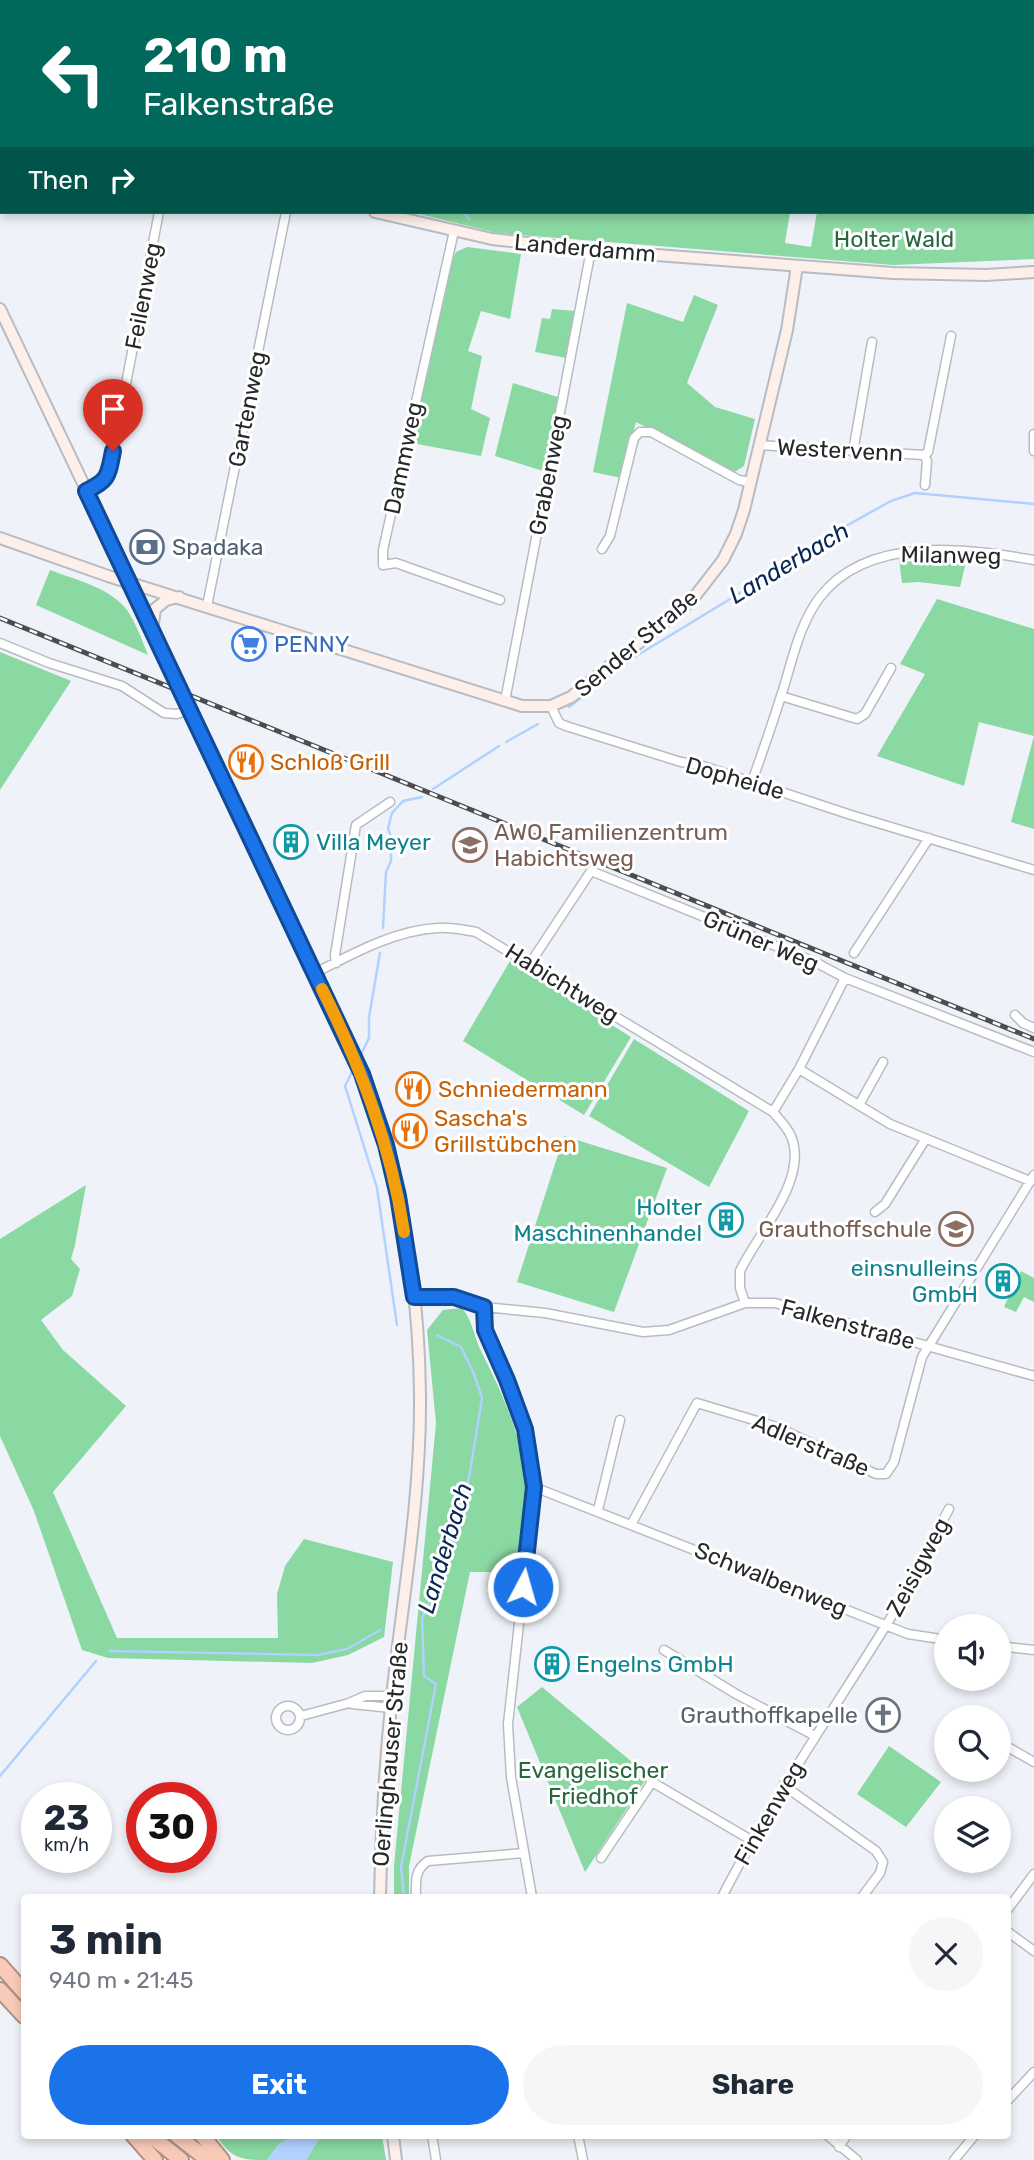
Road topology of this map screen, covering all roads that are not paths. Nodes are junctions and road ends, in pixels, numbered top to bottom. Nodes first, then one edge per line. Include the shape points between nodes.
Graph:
1 (159, 214) edge
2 (286, 214) edge
3 (383, 214) edge
4 (454, 231) junction
5 (591, 250) junction
6 (797, 266) junction
7 (1034, 272) edge
8 (0, 309) edge
9 (4, 325) edge
10 (951, 336) dead end
11 (872, 342) dead end
12 (1034, 434) edge
13 (759, 446) junction
14 (1034, 451) edge
15 (853, 452) junction
16 (924, 455) junction
17 (750, 482) junction
18 (925, 485) dead end
19 (86, 491) junction
20 (0, 538) edge
21 (602, 548) dead end
22 (1034, 560) edge
23 (127, 580) junction
24 (179, 597) junction
25 (500, 600) dead end
26 (207, 606) junction
27 (152, 634) junction
28 (0, 643) edge
29 (891, 668) dead end
30 (781, 696) junction
31 (505, 701) junction
32 (551, 706) junction
33 (189, 710) junction
34 (752, 782) junction
35 (390, 802) dead end
36 (929, 838) junction
37 (1034, 870) edge
38 (854, 953) dead end
39 (336, 963) junction
40 (529, 965) junction
41 (315, 973) junction
42 (845, 978) junction
43 (1015, 1014) dead end
44 (1034, 1028) edge
45 (1034, 1052) edge
46 (883, 1062) dead end
47 (799, 1069) junction
48 (859, 1105) junction
49 (774, 1112) junction
50 (925, 1140) junction
51 (1032, 1178) edge
52 (875, 1212) dead end
53 (414, 1297) junction
54 (745, 1303) junction
55 (484, 1307) junction
56 (928, 1346) junction
57 (1034, 1376) edge
58 (620, 1420) dead end
59 (534, 1487) junction
60 (948, 1509) dead end
61 (598, 1510) junction
62 (632, 1523) junction
63 (887, 1625) junction
64 (934, 1638) edge
65 (1011, 1647) edge
66 (664, 1650) dead end
67 (1034, 1650) edge
68 (391, 1702) junction
69 (301, 1716) dead end
70 (815, 1736) junction
71 (1011, 1749) edge
72 (1034, 1762) edge
73 (646, 1771) dead end
74 (652, 1783) junction
75 (783, 1785) junction
76 (751, 1840) junction
77 (524, 1853) junction
78 (601, 1858) dead end
79 (1034, 1874) edge
80 (380, 1894) edge
81 (416, 1894) edge
82 (532, 1894) edge
83 (724, 1894) edge
84 (864, 1894) edge
85 (1011, 1905) edge
86 (1011, 1934) edge
87 (1034, 1951) edge
88 (0, 1964) edge
89 (21, 1982) edge
90 (21, 1988) edge
91 (0, 1990) edge
92 (21, 2013) edge
93 (1034, 2072) edge
94 (1011, 2097) edge
95 (137, 2139) edge
96 (155, 2139) edge
97 (181, 2139) edge
98 (205, 2139) edge
99 (394, 2139) edge
100 (433, 2139) edge
101 (579, 2139) edge
102 (831, 2139) edge
103 (844, 2139) edge
104 (972, 2139) edge
105 (839, 2147) junction
106 (155, 2160) edge
107 (181, 2160) edge
108 (208, 2160) edge
109 (222, 2160) edge
110 (397, 2160) edge
111 (436, 2160) edge
112 (583, 2160) edge
113 (857, 2160) edge
114 (954, 2160) edge

1 - 19 street, Feilenweg via 108,477
2 - 26 street, Gartenweg
3 - 4 main road, Landerdamm
4 - 5 main road, Landerdamm
4 - 25 street, Dammweg via 383,565 396,563
5 - 6 main road, Landerdamm
5 - 31 street, Grabenweg
6 - 7 main road via 926,274
6 - 13 main road, Sender Straße
8 - 9 main road, Oerlinghauser Straße
9 - 19 main road, Oerlinghauser Straße
10 - 16 street, Westervenn via 930,448
11 - 15 street
12 - 14 street
13 - 15 street, Westervenn
13 - 17 main road, Sender Straße
15 - 16 street, Westervenn
16 - 18 street
17 - 21 street via 651,432 640,432 634,438 610,536
17 - 32 main road, Sender Straße via 736,534 699,591 581,691
19 - 23 main road, Oerlinghauser Straße
20 - 23 main road, Sender Straße
22 - 30 street, Milanweg via 997,553 928,551 869,560 819,598 798,637
23 - 24 main road, Sender Straße
23 - 27 main road, Oerlinghauser Straße
24 - 26 main road, Sender Straße
24 - 27 main road via 166,600 155,610
26 - 31 main road, Sender Straße
27 - 33 main road, Oerlinghauser Straße
28 - 33 street via 122,686 164,713
29 - 30 street via 857,719
30 - 34 street, Milanweg
31 - 32 main road, Sender Straße
32 - 34 street, Dopheide via 558,723
33 - 41 main road, Oerlinghauser Straße
34 - 36 street, Dopheide
35 - 39 street via 356,825
36 - 37 street, Dopheide
36 - 38 street
39 - 40 street, Habichtweg via 394,937 441,927 476,932
39 - 41 street, Habichtweg
40 - 42 street, Grüner Weg via 591,871 815,961
40 - 49 street, Habichtweg
41 - 53 main road, Oerlinghauser Straße via 362,1074 386,1145
42 - 45 street, Grüner Weg
42 - 47 street
43 - 44 street
46 - 48 street
47 - 48 street
47 - 49 street
48 - 50 street
49 - 54 street, Habichtweg via 790,1134 796,1157 790,1184 740,1271
50 - 51 street
50 - 52 street via 885,1204
51 - 56 street
53 - 55 street, Falkenstraße via 454,1297
53 - 68 main road, Oerlinghauser Straße via 420,1395 418,1459
54 - 55 street, Falkenstraße via 669,1330 643,1332 545,1313
54 - 56 street, Falkenstraße via 775,1303
55 - 59 street via 485,1330 525,1429
56 - 57 street, Falkenstraße
56 - 62 street, Adlerstraße via 894,1462 886,1474 876,1474 777,1427 697,1403
58 - 61 street
59 - 61 street, Schwalbenweg
59 - 77 street via 508,1724 511,1777
60 - 63 street, Zeisigweg
61 - 62 street, Schwalbenweg
62 - 63 street, Schwalbenweg
63 - 64 street, Schwalbenweg
63 - 70 street, Finkenweg
65 - 67 street
66 - 70 street
68 - 69 street via 349,1703
68 - 80 main road, Oerlinghauser Straße
70 - 75 street, Finkenweg
71 - 72 street
73 - 74 street
74 - 76 street
74 - 78 street
75 - 76 street, Finkenweg
75 - 84 street via 876,1851 883,1862 880,1874
76 - 83 street, Finkenweg
77 - 81 street via 428,1861 416,1877
77 - 82 street
79 - 85 street
86 - 87 street
88 - 89 highway
88 - 90 highway
91 - 92 highway
93 - 94 street
95 - 106 highway
96 - 107 highway
97 - 108 highway
98 - 109 highway
99 - 110 main road
100 - 111 street
101 - 112 street
102 - 105 street
103 - 105 street
104 - 114 street
105 - 113 street

